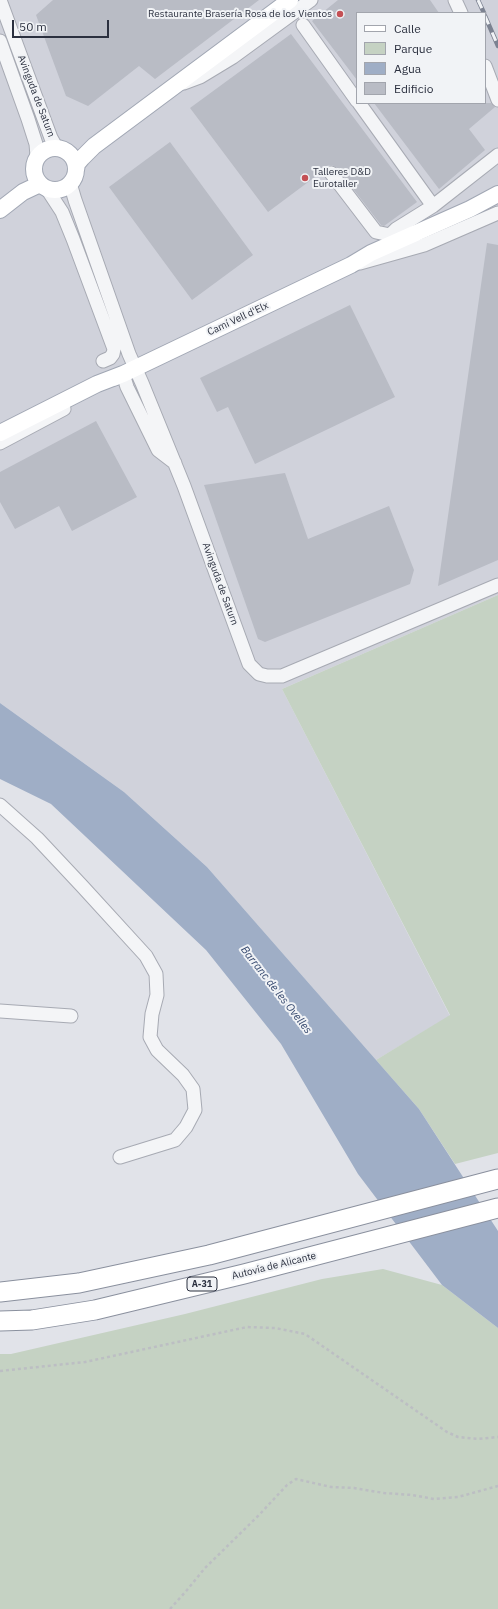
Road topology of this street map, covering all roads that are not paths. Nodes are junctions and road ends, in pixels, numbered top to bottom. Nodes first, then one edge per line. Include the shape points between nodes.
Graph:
1 (0, 0) edge
2 (290, 0) edge
3 (311, 0) edge
4 (455, 0) edge
5 (461, 12) edge
6 (302, 25) dead end
7 (0, 41) edge
8 (486, 69) edge
9 (173, 87) junction
10 (356, 99) edge
11 (498, 100) edge
12 (359, 104) edge
13 (56, 148) junction
14 (498, 155) edge
15 (37, 156) junction
16 (331, 173) dead end
17 (73, 176) junction
18 (40, 183) junction
19 (498, 194) edge
20 (433, 206) junction
21 (0, 210) edge
22 (498, 213) edge
23 (392, 239) junction
24 (93, 250) junction
25 (79, 255) junction
26 (352, 265) junction
27 (103, 362) dead end
28 (129, 371) junction
29 (0, 433) edge
30 (0, 443) edge
31 (498, 585) edge
32 (0, 806) edge
33 (0, 1011) edge
34 (71, 1016) dead end
35 (120, 1157) dead end
36 (498, 1179) edge
37 (498, 1208) edge
38 (0, 1292) edge
39 (32, 1320) junction
40 (0, 1321) edge
41 (0, 1329) edge

1 - 13 street, Avinguda de Saturn
2 - 9 main road
3 - 9 street via 233,57 200,77
4 - 5 street
6 - 10 street
7 - 15 street, Avinguda de Saturn via 28,119
8 - 11 street
9 - 17 main road via 94,146 77,164
12 - 20 street
13 - 15 main road via 49,148
13 - 17 main road via 62,148 71,154 74,159
14 - 20 street
15 - 18 main road via 34,162
16 - 23 street via 376,232
17 - 18 main road via 60,190
17 - 24 street via 75,200
18 - 21 main road via 23,192
18 - 25 street via 62,212
19 - 23 main road, Camí Vell d'Elx via 470,209
20 - 23 street via 396,229
22 - 26 street, Camí Vell d'Elx via 424,245
23 - 26 main road, Camí Vell d'Elx
24 - 25 street
24 - 28 street via 129,354
25 - 27 street via 114,349 110,358
26 - 28 main road, Camí Vell d'Elx
28 - 29 main road, Camí Vell d'Elx via 97,384
28 - 30 street, Camí Vell d'Elx
28 - 31 street, Avinguda de Saturn via 127,387 158,450 175,463 249,664 259,674 282,676
32 - 35 street via 37,838 82,886 146,956 156,974 157,995 150,1037 157,1050 184,1075 193,1089 195,1110 175,1140
33 - 34 street
36 - 38 highway via 209,1255 87,1282
37 - 39 highway, Autovía de Alicante / A-31 via 95,1310
39 - 40 highway, Autovía de Alicante / A-31
39 - 41 highway

